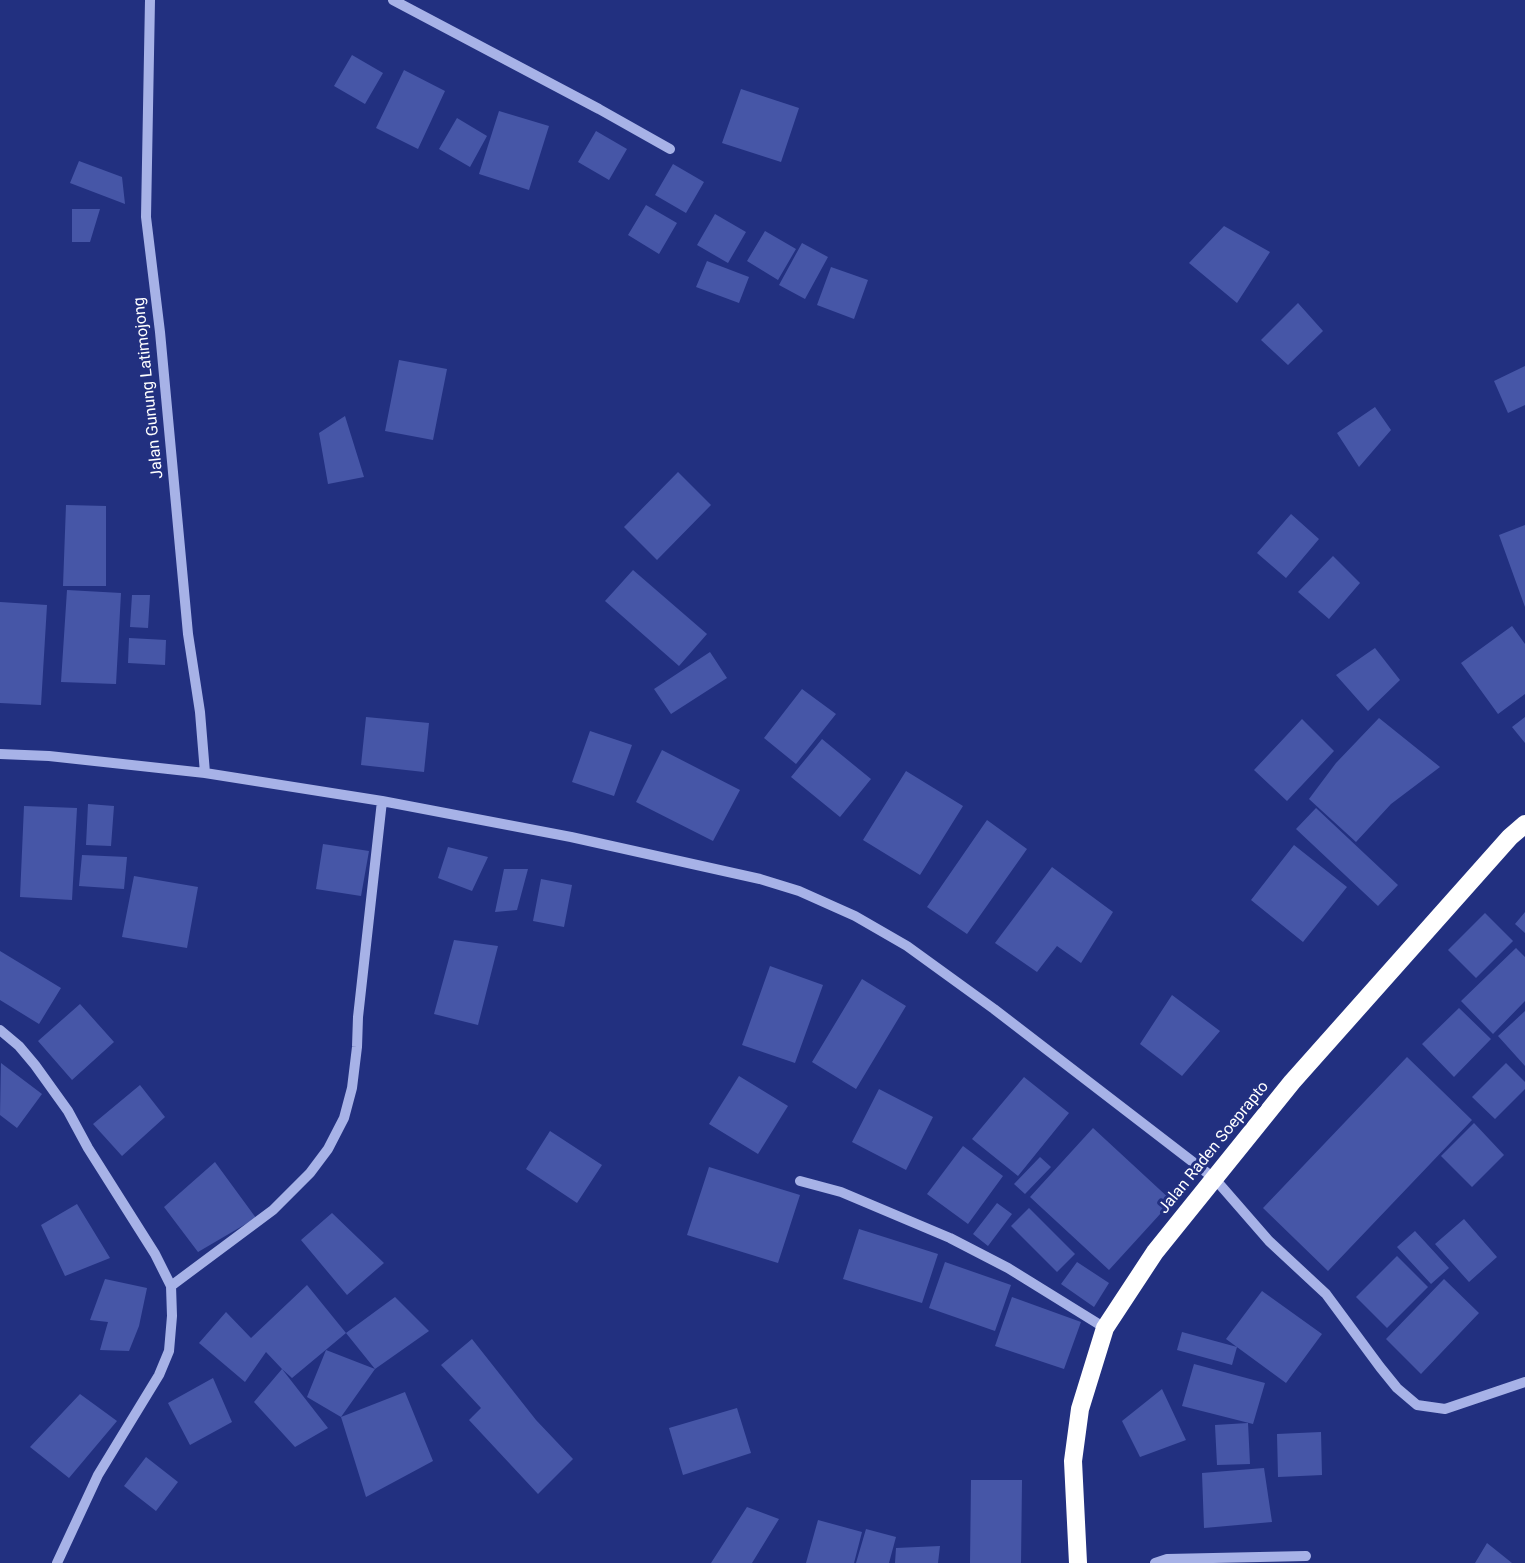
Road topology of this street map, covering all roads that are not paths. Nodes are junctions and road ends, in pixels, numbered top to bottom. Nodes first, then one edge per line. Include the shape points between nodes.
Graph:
1 (150, 0) edge
2 (393, 0) edge
3 (670, 149) dead end
4 (0, 754) edge
5 (205, 773) junction
6 (382, 801) junction
7 (1525, 824) edge
8 (0, 1030) edge
9 (1215, 1179) junction
10 (800, 1181) dead end
11 (171, 1286) junction
12 (1105, 1328) junction
13 (1525, 1382) edge
14 (1306, 1556) dead end
15 (57, 1563) edge
16 (1078, 1563) edge
17 (1155, 1563) edge

1 - 5 street, Jalan Gunung Latimojong via 146,217
2 - 3 street
4 - 5 street
5 - 6 street
6 - 9 street via 760,879 855,916 907,946 994,1009
6 - 11 street via 357,1047 344,1118 310,1173 273,1210
7 - 9 highway, Jalan Raden Soeprapto via 1292,1082
8 - 11 street via 19,1046 68,1111
9 - 12 highway, Jalan Raden Soeprapto via 1155,1252
9 - 13 street via 1269,1241 1326,1294 1397,1388 1417,1405 1445,1409
10 - 12 street via 841,1192 950,1238 1008,1268
11 - 15 street via 169,1351 159,1375 98,1475
12 - 16 highway, Jalan Raden Soeprapto via 1080,1409 1073,1461
14 - 17 street via 1167,1559

